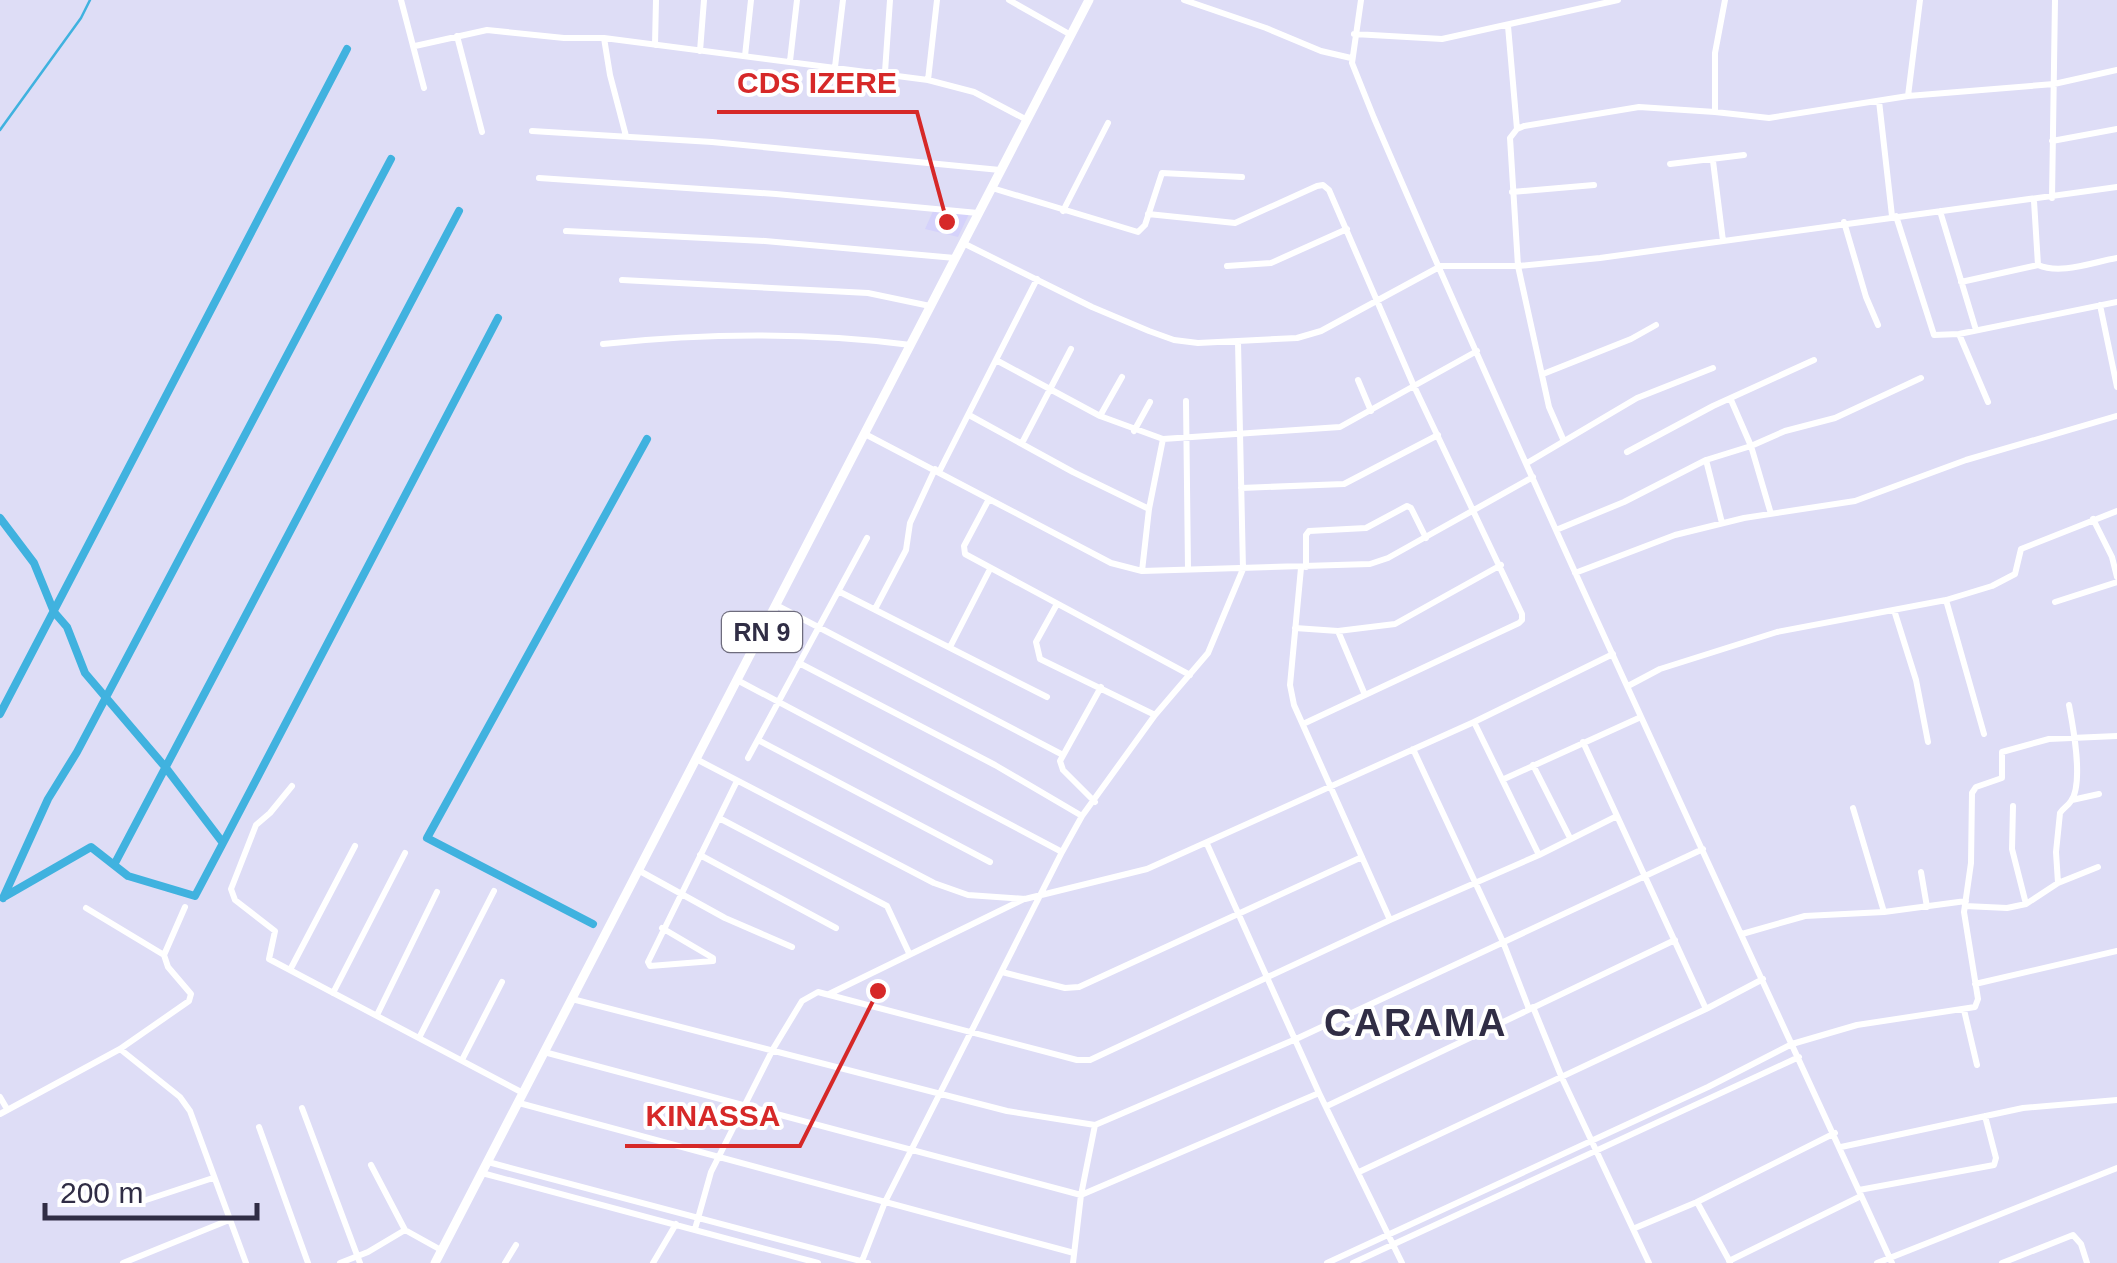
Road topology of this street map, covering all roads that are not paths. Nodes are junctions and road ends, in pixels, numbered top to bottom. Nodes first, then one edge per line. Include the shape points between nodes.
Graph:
1 (401, 0) edge
2 (656, 0) edge
3 (704, 0) edge
4 (751, 0) edge
5 (796, 0) edge
6 (842, 0) edge
7 (890, 0) edge
8 (937, 0) edge
9 (1008, 0) edge
10 (1088, 0) edge
11 (1184, 0) edge
12 (1361, 0) edge
13 (1615, 0) edge
14 (1725, 0) edge
15 (1920, 0) edge
16 (2057, 0) edge
17 (1508, 26) junction
18 (1071, 34) junction
19 (1354, 34) junction
20 (457, 36) junction
21 (604, 38) junction
22 (415, 46) junction
23 (654, 46) junction
24 (700, 51) junction
25 (745, 56) junction
26 (1352, 58) junction
27 (790, 61) junction
28 (835, 66) junction
29 (2117, 70) edge
30 (884, 72) junction
31 (928, 80) junction
32 (2054, 84) junction
33 (424, 88) dead end
34 (1908, 96) junction
35 (1879, 101) junction
36 (1715, 112) junction
37 (1027, 120) junction
38 (1108, 123) dead end
39 (1517, 128) junction
40 (2117, 129) edge
41 (482, 132) dead end
42 (532, 132) dead end
43 (626, 136) junction
44 (2052, 141) junction
45 (1744, 155) dead end
46 (1714, 161) junction
47 (1670, 164) dead end
48 (1000, 170) junction
49 (1242, 177) dead end
50 (540, 178) dead end
51 (1594, 186) dead end
52 (991, 188) junction
53 (2117, 188) edge
54 (1512, 192) junction
55 (2052, 198) junction
56 (2034, 201) junction
57 (1063, 211) junction
58 (1940, 211) junction
59 (978, 213) junction
60 (1148, 214) junction
61 (1894, 216) junction
62 (1844, 222) junction
63 (1348, 230) junction
64 (566, 232) dead end
65 (1722, 241) junction
66 (963, 243) junction
67 (955, 258) junction
68 (2117, 258) edge
69 (2038, 265) junction
70 (1227, 266) dead end
71 (1440, 266) junction
72 (1518, 266) junction
73 (1037, 279) junction
74 (622, 280) dead end
75 (1961, 282) junction
76 (1378, 302) junction
77 (2117, 302) edge
78 (2100, 305) junction
79 (930, 306) junction
80 (1656, 325) dead end
81 (1878, 325) dead end
82 (1976, 330) junction
83 (1960, 334) junction
84 (1238, 342) junction
85 (603, 344) dead end
86 (911, 345) junction
87 (1071, 349) dead end
88 (1477, 351) junction
89 (996, 360) junction
90 (1814, 360) dead end
91 (1713, 368) dead end
92 (1543, 374) junction
93 (1122, 377) dead end
94 (1921, 378) dead end
95 (1358, 380) dead end
96 (1413, 384) junction
97 (2117, 387) edge
98 (1047, 390) junction
99 (1731, 400) junction
100 (1186, 401) dead end
101 (1150, 402) dead end
102 (1988, 402) dead end
103 (1371, 412) junction
104 (968, 415) junction
105 (1100, 416) junction
106 (2117, 416) edge
107 (1134, 431) junction
108 (1242, 432) junction
109 (865, 434) junction
110 (1438, 435) junction
111 (1184, 438) junction
112 (1162, 439) junction
113 (1564, 439) junction
114 (1022, 442) junction
115 (1751, 446) junction
116 (1627, 452) dead end
117 (1706, 460) junction
118 (1527, 463) junction
119 (937, 470) junction
120 (1532, 477) junction
121 (1241, 488) junction
122 (989, 499) junction
123 (1148, 509) junction
124 (1472, 510) junction
125 (2117, 511) edge
126 (1771, 514) junction
127 (2093, 518) junction
128 (1722, 523) junction
129 (1556, 530) junction
130 (867, 538) dead end
131 (1426, 538) junction
132 (2115, 556) edge
133 (1501, 565) junction
134 (1242, 568) junction
135 (1304, 568) junction
136 (990, 569) junction
137 (1188, 569) junction
138 (1142, 571) junction
139 (1575, 573) junction
140 (2117, 580) edge
141 (840, 592) junction
142 (1946, 600) junction
143 (2056, 602) dead end
144 (1057, 604) junction
145 (776, 605) junction
146 (876, 609) junction
147 (1894, 610) junction
148 (820, 626) junction
149 (1295, 628) junction
150 (1338, 630) junction
151 (950, 646) junction
152 (1613, 654) junction
153 (799, 663) junction
154 (1190, 674) junction
155 (737, 680) junction
156 (1628, 686) junction
157 (1101, 687) junction
158 (1365, 695) junction
159 (1047, 697) dead end
160 (777, 704) junction
161 (2069, 705) dead end
162 (1155, 715) junction
163 (1641, 716) junction
164 (1474, 722) junction
165 (1303, 724) junction
166 (1984, 734) dead end
167 (2117, 736) edge
168 (2076, 737) junction
169 (758, 740) junction
170 (1583, 742) junction
171 (1928, 742) dead end
172 (1413, 749) junction
173 (1064, 755) junction
174 (748, 758) dead end
175 (696, 760) junction
176 (1534, 765) junction
177 (1504, 780) junction
178 (737, 781) junction
179 (292, 786) dead end
180 (1330, 786) junction
181 (2099, 794) dead end
182 (2072, 800) junction
183 (1095, 802) junction
184 (2013, 806) dead end
185 (1852, 808) dead end
186 (1082, 816) junction
187 (1617, 816) junction
188 (719, 818) junction
189 (1570, 838) junction
190 (1207, 844) junction
191 (354, 846) dead end
192 (1703, 849) junction
193 (1062, 852) junction
194 (405, 853) dead end
195 (700, 855) junction
196 (1539, 855) junction
197 (1362, 857) junction
198 (990, 862) dead end
199 (2098, 866) dead end
200 (638, 870) junction
201 (1921, 872) dead end
202 (1645, 874) junction
203 (2058, 883) junction
204 (1475, 884) junction
205 (494, 891) dead end
206 (437, 892) dead end
207 (680, 892) junction
208 (1041, 894) junction
209 (1025, 898) junction
210 (1966, 904) junction
211 (2026, 904) junction
212 (185, 907) dead end
213 (1927, 907) junction
214 (86, 908) dead end
215 (1884, 912) junction
216 (1240, 915) junction
217 (1390, 920) junction
218 (662, 928) junction
219 (836, 928) dead end
220 (1742, 934) junction
221 (1675, 940) junction
222 (1504, 942) junction
223 (792, 947) dead end
224 (2117, 950) edge
225 (909, 953) junction
226 (164, 955) junction
227 (290, 970) junction
228 (1002, 972) junction
229 (1269, 979) junction
230 (1763, 980) junction
231 (502, 982) dead end
232 (1975, 984) junction
233 (333, 993) junction
234 (828, 995) junction
235 (572, 999) junction
236 (1531, 1008) junction
237 (1706, 1009) junction
238 (1964, 1010) junction
239 (377, 1015) junction
240 (971, 1034) junction
241 (420, 1036) junction
242 (1296, 1040) junction
243 (1792, 1044) junction
244 (120, 1049) junction
245 (773, 1049) junction
246 (544, 1052) junction
247 (1798, 1057) junction
248 (463, 1058) junction
249 (1977, 1065) dead end
250 (1562, 1078) junction
251 (940, 1092) junction
252 (1319, 1093) junction
253 (0, 1096) edge
254 (521, 1098) junction
255 (2117, 1100) edge
256 (746, 1104) junction
257 (1327, 1106) junction
258 (302, 1108) dead end
259 (4, 1112) edge
260 (1985, 1116) junction
261 (1095, 1125) junction
262 (259, 1127) dead end
263 (1835, 1133) junction
264 (1592, 1140) junction
265 (1841, 1147) junction
266 (1596, 1148) junction
267 (913, 1150) junction
268 (720, 1156) junction
269 (488, 1162) junction
270 (371, 1165) dead end
271 (2117, 1168) edge
272 (1359, 1172) junction
273 (482, 1173) junction
274 (213, 1178) junction
275 (1860, 1193) junction
276 (1081, 1195) junction
277 (140, 1202) dead end
278 (885, 1202) junction
279 (1697, 1202) junction
280 (698, 1218) junction
281 (229, 1220) junction
282 (676, 1224) junction
283 (1635, 1228) junction
284 (406, 1230) junction
285 (695, 1230) junction
286 (1389, 1234) junction
287 (516, 1244) dead end
288 (1393, 1244) junction
289 (441, 1250) junction
290 (1074, 1253) junction
291 (358, 1260) edge
292 (1890, 1260) edge
293 (865, 1262) edge
294 (1730, 1262) edge
295 (123, 1263) edge
296 (246, 1263) edge
297 (308, 1263) edge
298 (340, 1263) edge
299 (435, 1263) edge
300 (505, 1263) edge
301 (653, 1263) edge
302 (818, 1263) edge
303 (1073, 1263) edge
304 (1327, 1263) edge
305 (1353, 1263) edge
306 (1402, 1263) edge
307 (1650, 1263) edge
308 (1876, 1263) edge
309 (2002, 1263) edge
310 (2088, 1263) edge

1 - 22 street
2 - 23 street
3 - 24 street
4 - 25 street
5 - 27 street
6 - 28 street
7 - 30 street
8 - 31 street
9 - 18 street
10 - 18 main road, RN 9
11 - 26 street
12 - 19 street
13 - 17 street
14 - 36 street via 1715,52
15 - 34 street
16 - 32 street
17 - 19 street via 1429,40
17 - 39 street
18 - 37 main road, RN 9
19 - 26 street
20 - 21 street via 488,30
20 - 22 street
20 - 41 street
21 - 23 street
21 - 43 street
22 - 33 street
23 - 24 street
24 - 25 street
25 - 27 street
26 - 71 street
27 - 28 street
28 - 30 street
29 - 32 street
30 - 31 street
31 - 37 street via 974,92
32 - 34 street
32 - 44 street
34 - 35 street
35 - 36 street via 1769,118
35 - 61 street
36 - 39 street via 1639,108
37 - 48 main road, RN 9
38 - 57 street
39 - 54 street via 1510,138
40 - 44 street
42 - 43 street
43 - 48 street
44 - 55 street
45 - 46 street
46 - 47 street
46 - 65 street
48 - 52 main road, RN 9
49 - 60 street via 1162,173
50 - 59 street
51 - 54 street
52 - 57 street
52 - 59 main road, RN 9
53 - 55 street
54 - 72 street
55 - 56 street
56 - 58 street
56 - 69 street
57 - 60 street via 1138,232
58 - 61 street
58 - 75 street
59 - 66 main road, RN 9
60 - 63 street via 1235,223 1323,185
61 - 62 street
61 - 83 street via 1932,331
62 - 65 street
62 - 81 street
63 - 70 street via 1270,263
63 - 76 street
64 - 67 street
65 - 72 street
66 - 67 main road, RN 9
66 - 73 street
67 - 79 main road, RN 9
68 - 69 street via 2048,270
69 - 75 street
71 - 72 street
71 - 76 street
71 - 88 street
72 - 92 street
73 - 84 street via 1174,340
73 - 89 street
74 - 79 street via 868,293
75 - 82 street
76 - 84 street via 1309,335
76 - 96 street
77 - 78 street
78 - 82 street
78 - 97 street
79 - 86 main road, RN 9
80 - 92 street
82 - 83 street
83 - 102 street
84 - 108 street
85 - 86 street via 802,336
86 - 109 main road, RN 9
87 - 98 street
88 - 96 street
88 - 118 street
89 - 98 street
89 - 104 street
90 - 99 street
91 - 113 street via 1637,398
92 - 113 street
93 - 105 street
94 - 115 street via 1836,418
95 - 103 street
96 - 103 street
96 - 110 street
98 - 105 street
98 - 114 street
99 - 115 street
99 - 116 street
100 - 111 street
101 - 107 street
103 - 108 street via 1322,430
104 - 114 street
104 - 119 street
105 - 107 street
106 - 126 street via 1855,501
107 - 112 street
108 - 111 street
108 - 121 street
109 - 119 street
109 - 145 main road, RN 9
110 - 121 street via 1344,484
110 - 124 street
111 - 112 street
111 - 137 street
112 - 123 street
113 - 118 street
114 - 123 street
115 - 117 street
115 - 126 street
117 - 128 street
117 - 129 street
118 - 120 street
119 - 122 street
119 - 146 street
120 - 124 street
120 - 129 street
121 - 134 street
122 - 136 street via 964,546 965,554
122 - 138 street via 1111,564
123 - 138 street
124 - 131 street
124 - 133 street
125 - 127 street
126 - 128 street
127 - 132 street
127 - 142 street via 2021,549 2010,578
128 - 139 street
129 - 139 street
130 - 141 street
131 - 135 street via 1370,564
131 - 135 street via 1407,506 1366,528 1309,530
132 - 140 street
133 - 150 street via 1395,624
133 - 158 street via 1522,620
134 - 135 street
134 - 137 street
134 - 154 street via 1220,629
135 - 149 street
136 - 144 street
136 - 151 street
137 - 138 street
139 - 152 street
140 - 143 street
141 - 146 street
141 - 148 street
142 - 147 street
142 - 166 street
144 - 154 street
144 - 157 street via 1035,651
145 - 148 street
145 - 155 main road, RN 9
146 - 151 street
147 - 156 street via 1777,632 1660,669
147 - 171 street
148 - 153 street
148 - 173 street
149 - 150 street
149 - 165 street via 1290,684
150 - 158 street
151 - 159 street
152 - 156 street
152 - 164 street
153 - 160 street
153 - 186 street
154 - 162 street
155 - 160 street
155 - 175 main road, RN 9
156 - 163 street
157 - 162 street
157 - 173 street
158 - 165 street
160 - 169 street
160 - 193 street
161 - 168 street
162 - 183 street
163 - 170 street
163 - 192 street
164 - 172 street
164 - 177 street
165 - 180 street
167 - 168 street
168 - 182 street
168 - 210 street via 2002,752 2002,778 1972,792
169 - 174 street
169 - 198 street
170 - 176 street
170 - 187 street
172 - 180 street
172 - 204 street
173 - 183 street via 1063,770
175 - 178 street
175 - 200 main road, RN 9
176 - 177 street
176 - 189 street
177 - 196 street
178 - 188 street
178 - 209 street via 954,891
179 - 227 street via 256,825 231,889 276,930 269,959
180 - 190 street
180 - 197 street
181 - 182 street
182 - 203 street via 2060,812
183 - 186 street
184 - 211 street via 2012,849
185 - 215 street
186 - 193 street
187 - 189 street
187 - 202 street
188 - 195 street
188 - 225 street via 887,906
189 - 196 street
190 - 208 street via 1147,869
190 - 216 street
191 - 227 street
192 - 202 street
192 - 220 street
193 - 208 street
194 - 233 street
195 - 207 street
195 - 219 street
196 - 204 street
197 - 216 street
197 - 217 street
199 - 203 street
200 - 207 street
200 - 235 main road, RN 9
201 - 213 street
202 - 221 street
202 - 222 street
203 - 211 street
204 - 217 street
204 - 222 street
205 - 241 street
206 - 239 street
207 - 218 street
207 - 223 street
208 - 209 street
208 - 228 street
209 - 225 street
210 - 211 street
210 - 213 street
210 - 232 street
212 - 226 street
213 - 215 street
214 - 226 street
215 - 220 street via 1805,916
216 - 228 street via 1080,987
216 - 229 street
217 - 229 street
218 - 218 street via 713,958 713,961 650,966
220 - 230 street
221 - 236 street
221 - 237 street
222 - 236 street
222 - 242 street
224 - 232 street
225 - 234 street
226 - 244 street via 192,998
227 - 233 street
228 - 240 street
229 - 240 street via 1090,1060
229 - 242 street
230 - 237 street
230 - 243 street
231 - 248 street
232 - 238 street via 1978,1004
233 - 239 street
234 - 240 street
234 - 245 street via 818,992 802,1001
235 - 245 street
235 - 246 main road, RN 9
236 - 250 street
236 - 257 street
237 - 250 street
238 - 243 street via 1857,1025
238 - 249 street
239 - 241 street
240 - 251 street
241 - 248 street
242 - 252 street
242 - 261 street
243 - 247 street
243 - 264 street
244 - 259 street
244 - 274 street via 186,1103
245 - 251 street
245 - 256 street
246 - 254 main road, RN 9
246 - 256 street
247 - 263 street
247 - 266 street
248 - 254 street
250 - 264 street
250 - 272 street
251 - 261 street
251 - 267 street
252 - 257 street
252 - 276 street
253 - 259 street
254 - 268 street
254 - 269 main road, RN 9
255 - 260 street
256 - 267 street
256 - 268 street
257 - 272 street
258 - 291 street
260 - 265 street
260 - 275 street via 1994,1164
261 - 276 street
262 - 297 street
263 - 265 street
263 - 279 street
264 - 266 street
264 - 286 street
265 - 275 street
266 - 283 street
266 - 288 street
267 - 276 street
267 - 278 street
268 - 278 street
268 - 280 street
269 - 273 main road, RN 9
269 - 280 street
270 - 284 street
271 - 292 street
272 - 286 street
273 - 282 street
273 - 289 main road, RN 9
274 - 277 street
274 - 281 street
275 - 292 street
275 - 294 street
276 - 290 street
278 - 290 street
278 - 293 street
279 - 283 street
279 - 294 street
280 - 285 street
280 - 293 street
281 - 295 street
281 - 296 street
282 - 285 street
282 - 301 street
283 - 307 street
284 - 289 street
284 - 291 street
285 - 302 street
286 - 288 street
286 - 304 street
287 - 300 street
288 - 305 street
288 - 306 street
289 - 299 main road, RN 9
290 - 303 street
291 - 298 street
292 - 308 street
309 - 310 street via 2072,1235

